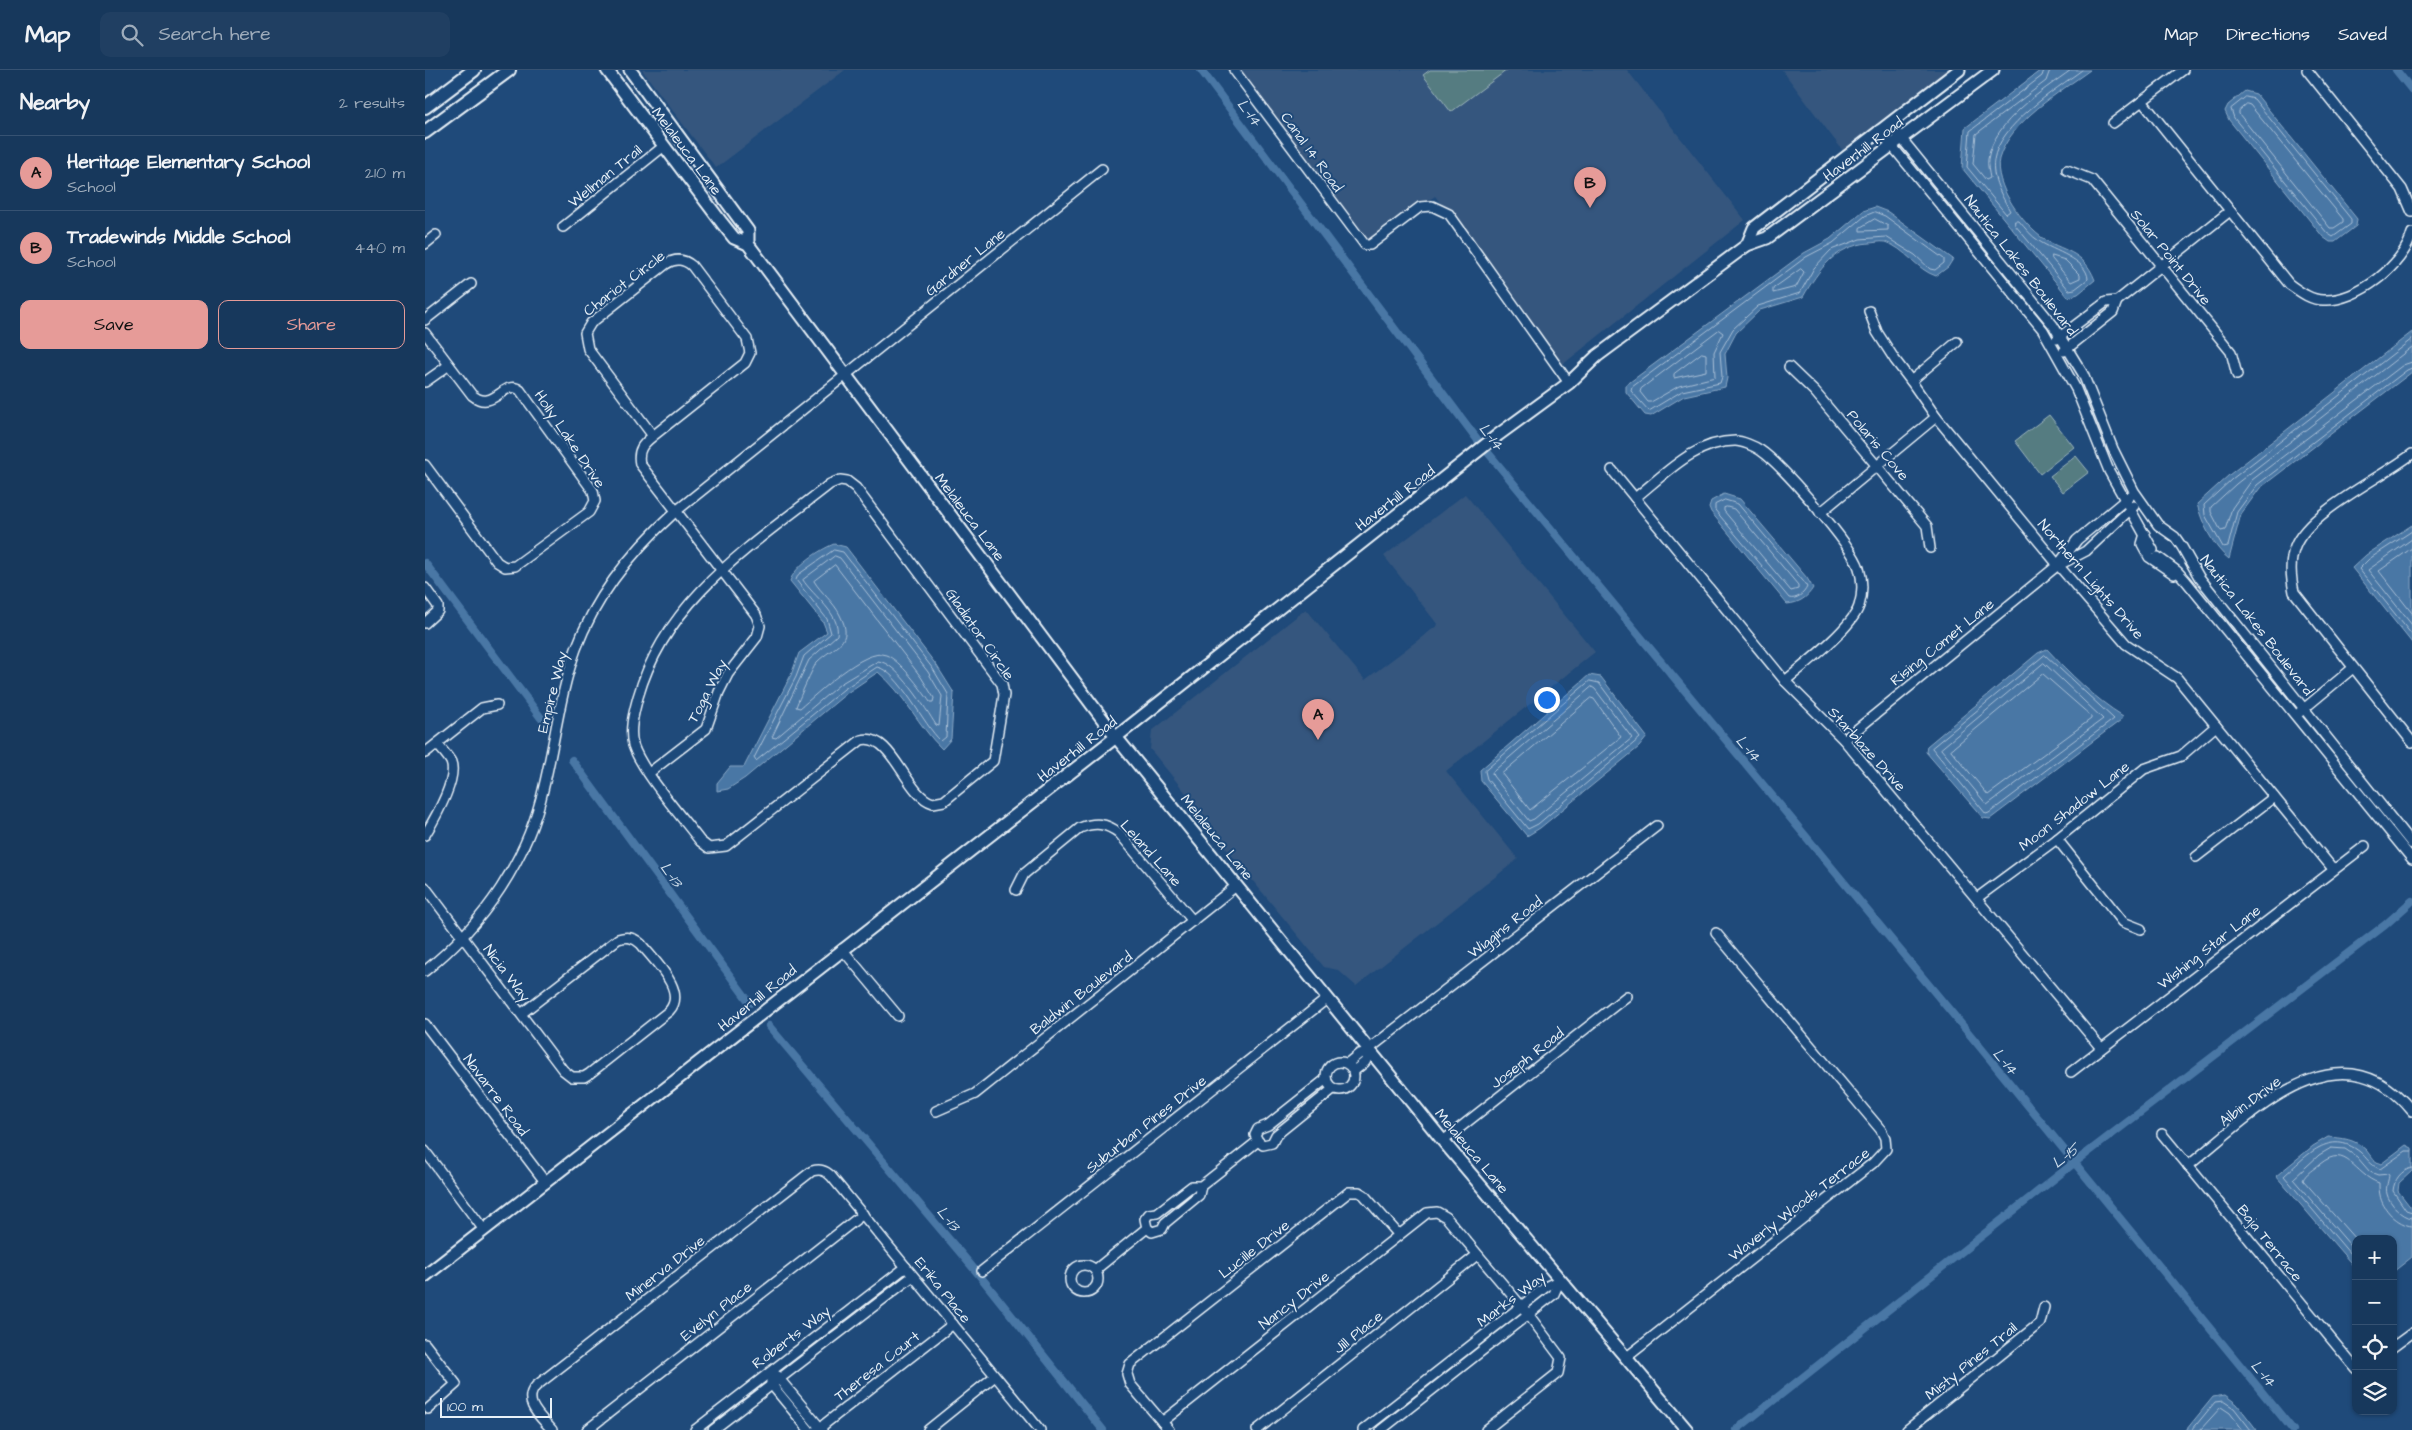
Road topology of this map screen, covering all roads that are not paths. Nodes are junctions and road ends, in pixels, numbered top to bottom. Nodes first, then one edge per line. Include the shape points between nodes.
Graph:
1 (474, 70) edge
2 (509, 70) edge
3 (607, 70) edge
4 (630, 70) edge
5 (1234, 70) edge
6 (1959, 70) edge
7 (1993, 70) edge
8 (2183, 70) edge
9 (2307, 70) edge
10 (2142, 101) junction
11 (425, 107) edge
12 (1889, 123) junction
13 (2113, 123) dead end
14 (1879, 130) junction
15 (425, 132) edge
16 (1902, 139) junction
17 (664, 146) junction
18 (1892, 146) junction
19 (1102, 169) dead end
20 (2067, 170) dead end
21 (2230, 211) junction
22 (2412, 212) edge
23 (563, 227) dead end
24 (2412, 232) edge
25 (436, 235) dead end
26 (425, 244) edge
27 (748, 244) junction
28 (1747, 245) junction
29 (2160, 267) junction
30 (471, 284) dead end
31 (2117, 301) junction
32 (1869, 311) dead end
33 (425, 320) edge
34 (425, 333) edge
35 (2061, 336) junction
36 (1957, 342) dead end
37 (2051, 343) junction
38 (2068, 348) junction
39 (2058, 355) junction
40 (449, 365) junction
41 (1789, 367) dead end
42 (2237, 374) dead end
43 (846, 376) junction
44 (1911, 380) junction
45 (425, 382) edge
46 (1569, 383) junction
47 (1936, 417) junction
48 (653, 436) junction
49 (2412, 454) edge
50 (425, 465) edge
51 (1877, 466) junction
52 (1612, 470) dead end
53 (2135, 492) junction
54 (1635, 498) junction
55 (2126, 499) junction
56 (2141, 502) junction
57 (2131, 508) junction
58 (675, 512) junction
59 (1819, 512) junction
60 (2145, 534) junction
61 (1930, 548) dead end
62 (2058, 565) junction
63 (721, 570) junction
64 (2186, 581) junction
65 (425, 588) edge
66 (425, 623) edge
67 (2353, 668) junction
68 (1785, 681) junction
69 (497, 705) dead end
70 (2304, 709) junction
71 (2295, 716) junction
72 (2217, 726) junction
73 (1116, 737) junction
74 (1844, 740) junction
75 (2412, 742) edge
76 (437, 744) junction
77 (425, 753) edge
78 (649, 773) junction
79 (2274, 797) junction
80 (1657, 826) dead end
81 (425, 835) edge
82 (2057, 839) junction
83 (2412, 844) edge
84 (2365, 846) dead end
85 (2196, 858) dead end
86 (2412, 859) edge
87 (2333, 869) junction
88 (1236, 886) junction
89 (425, 887) edge
90 (1016, 890) dead end
91 (1977, 898) junction
92 (1193, 921) junction
93 (2141, 929) dead end
94 (1716, 933) dead end
95 (463, 937) junction
96 (842, 949) junction
97 (425, 971) edge
98 (1627, 996) dead end
99 (1328, 998) junction
100 (521, 1014) junction
101 (898, 1016) dead end
102 (425, 1024) edge
103 (2101, 1048) junction
104 (1370, 1050) junction
105 (1347, 1063) junction
106 (1354, 1071) junction
107 (2071, 1072) dead end
108 (1326, 1079) junction
109 (1333, 1088) junction
110 (936, 1110) dead end
111 (2412, 1111) edge
112 (2163, 1134) dead end
113 (1258, 1141) junction
114 (1443, 1141) junction
115 (425, 1151) edge
116 (2188, 1166) junction
117 (822, 1170) joint
118 (545, 1183) junction
119 (1201, 1186) junction
120 (863, 1214) junction
121 (1147, 1228) junction
122 (484, 1230) junction
123 (1399, 1235) junction
124 (1477, 1255) junction
125 (906, 1267) junction
126 (1095, 1270) dead end
127 (982, 1271) dead end
128 (425, 1276) edge
129 (913, 1276) junction
130 (1560, 1280) junction
131 (1521, 1306) junction
132 (2044, 1307) dead end
133 (1528, 1314) junction
134 (953, 1324) junction
135 (2412, 1333) edge
136 (425, 1344) edge
137 (2397, 1344) edge
138 (1627, 1357) junction
139 (2352, 1364) edge
140 (770, 1370) junction
141 (995, 1376) junction
142 (1439, 1377) junction
143 (779, 1378) junction
144 (771, 1384) junction
145 (427, 1409) dead end
146 (1162, 1422) junction
147 (820, 1429) edge
148 (1038, 1429) edge
149 (552, 1430) edge
150 (587, 1430) edge
151 (695, 1430) edge
152 (713, 1430) edge
153 (809, 1430) edge
154 (928, 1430) edge
155 (1169, 1430) edge
156 (1257, 1430) edge
157 (1363, 1430) edge
158 (1381, 1430) edge
159 (1486, 1430) edge
160 (1687, 1430) edge
161 (1907, 1430) edge

1 - 11 main road
2 - 15 main road
3 - 17 street, Melaleuca Lane
4 - 27 street, Melaleuca Lane via 748,231
5 - 46 street, Canal 14 Road via 1361,242 1370,245 1420,207 1432,206 1449,214
6 - 12 street, Haverhill Road
7 - 16 street, Haverhill Road
8 - 10 street
9 - 22 street via 2402,189
10 - 13 street
10 - 21 street
12 - 14 street, Haverhill Road
12 - 16 street, Nautica Lakes Boulevard
14 - 18 street, Nautica Lakes Boulevard
14 - 28 street, Haverhill Road via 1753,228
16 - 18 street, Haverhill Road
16 - 35 street, Nautica Lakes Boulevard
17 - 23 street, Wellman Trail
17 - 27 street, Melaleuca Lane via 734,238
18 - 28 street, Haverhill Road via 1767,238
18 - 37 street, Nautica Lakes Boulevard via 2026,308
19 - 43 street, Gardner Lane
20 - 29 street, Solar Point Drive via 2092,180
21 - 24 street via 2289,284 2304,295 2321,300 2339,300 2357,294 2398,261 2409,245
21 - 29 street
25 - 26 street
27 - 43 street, Melaleuca Lane
28 - 46 street, Haverhill Road via 1597,356
29 - 31 street
29 - 42 street, Solar Point Drive via 2231,352
30 - 33 street
31 - 35 street via 2106,302
31 - 38 street via 2113,312
32 - 44 street, Northern Lights Drive via 1877,332
34 - 40 street, Holly Lake Drive
35 - 37 street
35 - 38 street, Nautica Lakes Boulevard
36 - 44 street
37 - 39 street, Nautica Lakes Boulevard
38 - 39 street
38 - 53 street, Nautica Lakes Boulevard via 2083,374 2113,449
39 - 55 street, Nautica Lakes Boulevard via 2076,388 2109,471
40 - 45 street
40 - 50 street, Holly Lake Drive via 478,400 488,401 511,387 520,390 593,491 595,501 589,512 543,546 515,566 505,567 497,562
41 - 51 street, Polaris Cove via 1815,392
43 - 58 street, Empire Way
43 - 73 street, Melaleuca Lane
44 - 47 street, Northern Lights Drive
46 - 73 street, Haverhill Road via 1498,435
47 - 51 street
47 - 62 street, Northern Lights Drive
48 - 48 street, Chariot Circle via 745,363 750,353 747,339 692,266 683,260 667,264 591,323 585,333 588,349
48 - 58 street, Chariot Circle via 641,447 640,464
49 - 67 street via 2315,519 2301,533 2291,559 2294,592
51 - 59 street
51 - 61 street, Polaris Cove via 1927,526
52 - 54 street, Starblaze Drive
53 - 55 street, Rising Comet Lane
53 - 56 street, Nautica Lakes Boulevard
54 - 59 street via 1697,450 1717,442 1738,441 1758,448 1775,462
54 - 68 street, Starblaze Drive
55 - 57 street, Nautica Lakes Boulevard
55 - 62 street, Rising Comet Lane via 2077,540
56 - 57 street, Rising Comet Lane
56 - 70 street, Nautica Lakes Boulevard via 2158,525 2175,537 2199,577
57 - 60 street, Nautica Lakes Boulevard
57 - 62 street, Rising Comet Lane via 2086,552
58 - 63 street, Toga Way
58 - 95 street, Empire Way via 624,564 586,625 569,670 544,788 528,837 493,900
59 - 68 street via 1859,567 1863,587 1859,608 1847,625
60 - 64 street, Nautica Lakes Boulevard via 2156,554
60 - 64 street, Nautica Lakes Boulevard via 2142,544 2149,557
62 - 72 street, Northern Lights Drive via 2126,644 2177,678
62 - 74 street, Rising Comet Lane
63 - 78 street, Gladiator Circle via 694,596 672,624 641,688 632,737 637,755
63 - 78 street, Toga Way via 756,615 759,632 728,674 706,729
63 - 78 street, Gladiator Circle via 830,484 840,480 852,484 1002,684 1004,695 996,756 989,766 944,801 933,803 920,796 882,745 873,739 861,740 726,846 715,849 700,842
64 - 71 street, Nautica Lakes Boulevard
65 - 66 street via 438,606 438,611
67 - 70 street
67 - 75 street
68 - 74 street, Starblaze Drive
69 - 76 street via 482,708
70 - 71 street
70 - 83 street, Nautica Lakes Boulevard
71 - 86 street, Nautica Lakes Boulevard
72 - 79 street, Northern Lights Drive
72 - 82 street, Moon Shadow Lane via 2181,756 2143,769
73 - 88 street, Melaleuca Lane
73 - 96 street, Haverhill Road
74 - 91 street, Starblaze Drive
76 - 77 street
76 - 81 street via 451,763 452,774
79 - 85 street
79 - 87 street, Northern Lights Drive
80 - 104 street, Wiggins Road
82 - 91 street, Moon Shadow Lane
82 - 93 street via 2123,922
84 - 87 street, Wishing Star Lane
87 - 103 street, Wishing Star Lane
88 - 92 street, Baldwin Boulevard
88 - 99 street, Melaleuca Lane
89 - 95 street, Nicia Way
90 - 92 street, Leland Lane via 1024,874 1080,828 1100,824 1119,833
91 - 103 street, Starblaze Drive
92 - 110 street, Baldwin Boulevard via 975,1094
94 - 138 street, Waverly Woods Terrace via 1881,1130 1886,1149 1873,1163
95 - 97 street, Empire Way
95 - 100 street, Nicia Way
96 - 101 street
96 - 118 street, Haverhill Road
98 - 114 street, Joseph Road
99 - 104 street, Melaleuca Lane
99 - 127 street, Suburban Pines Drive
100 - 100 street, Nicia Way via 618,939 629,937 641,944 676,996 673,1007 589,1074 578,1078 568,1075
102 - 118 street, Navarre Road
103 - 107 street, Wishing Star Lane
104 - 105 street
104 - 106 street via 1365,1062
104 - 114 street, Melaleuca Lane
105 - 106 street
105 - 108 street via 1330,1066
106 - 109 street via 1354,1080 1348,1088
108 - 109 street
108 - 113 street via 1268,1125 1258,1128 1255,1135
109 - 113 street via 1276,1135 1272,1143 1266,1145
111 - 116 street, Albin Drive via 2401,1098 2377,1081 2358,1075 2320,1076 2300,1082 2276,1097
112 - 116 street, Baja Terrace
113 - 119 street
114 - 130 street, Melaleuca Lane
115 - 122 street
116 - 139 street, Baja Terrace
117 - 120 street, Erika Place
117 - 149 street, Minerva Drive via 812,1172 536,1386 530,1395 531,1405
118 - 122 street, Haverhill Road
119 - 121 street via 1199,1195 1162,1229 1152,1232
119 - 121 street via 1191,1186 1157,1213 1149,1214 1145,1219
120 - 125 street, Erika Place
120 - 150 street, Evelyn Place
121 - 126 street
122 - 128 street, Haverhill Road
123 - 124 street, Nancy Drive via 1427,1213 1437,1212
123 - 146 street, Nancy Drive
123 - 146 street, Lucille Drive via 1364,1195 1349,1192 1130,1364 1127,1374 1130,1384
124 - 131 street
124 - 156 street, Jill Place
125 - 129 street, Erika Place
125 - 140 street, Roberts Way
129 - 134 street, Erika Place
129 - 143 street, Roberts Way
130 - 131 street, Marks Way
130 - 133 street, Marks Way via 1555,1294
130 - 138 street, Melaleuca Lane
131 - 133 street
131 - 142 street, Marks Way
132 - 161 street, Misty Pines Trail via 2040,1323
133 - 142 street, Marks Way
133 - 159 street via 1561,1358 1558,1373
134 - 141 street, Erika Place
134 - 147 street, Theresa Court
135 - 137 street
136 - 145 street via 456,1384
138 - 160 street, Melaleuca Lane
140 - 143 street
140 - 144 street
140 - 151 street, Roberts Way
141 - 148 street, Erika Place
141 - 154 street
142 - 157 street, Marks Way
142 - 158 street, Marks Way
143 - 144 street, Roberts Way
143 - 147 street
144 - 152 street, Roberts Way
144 - 153 street
146 - 155 street

